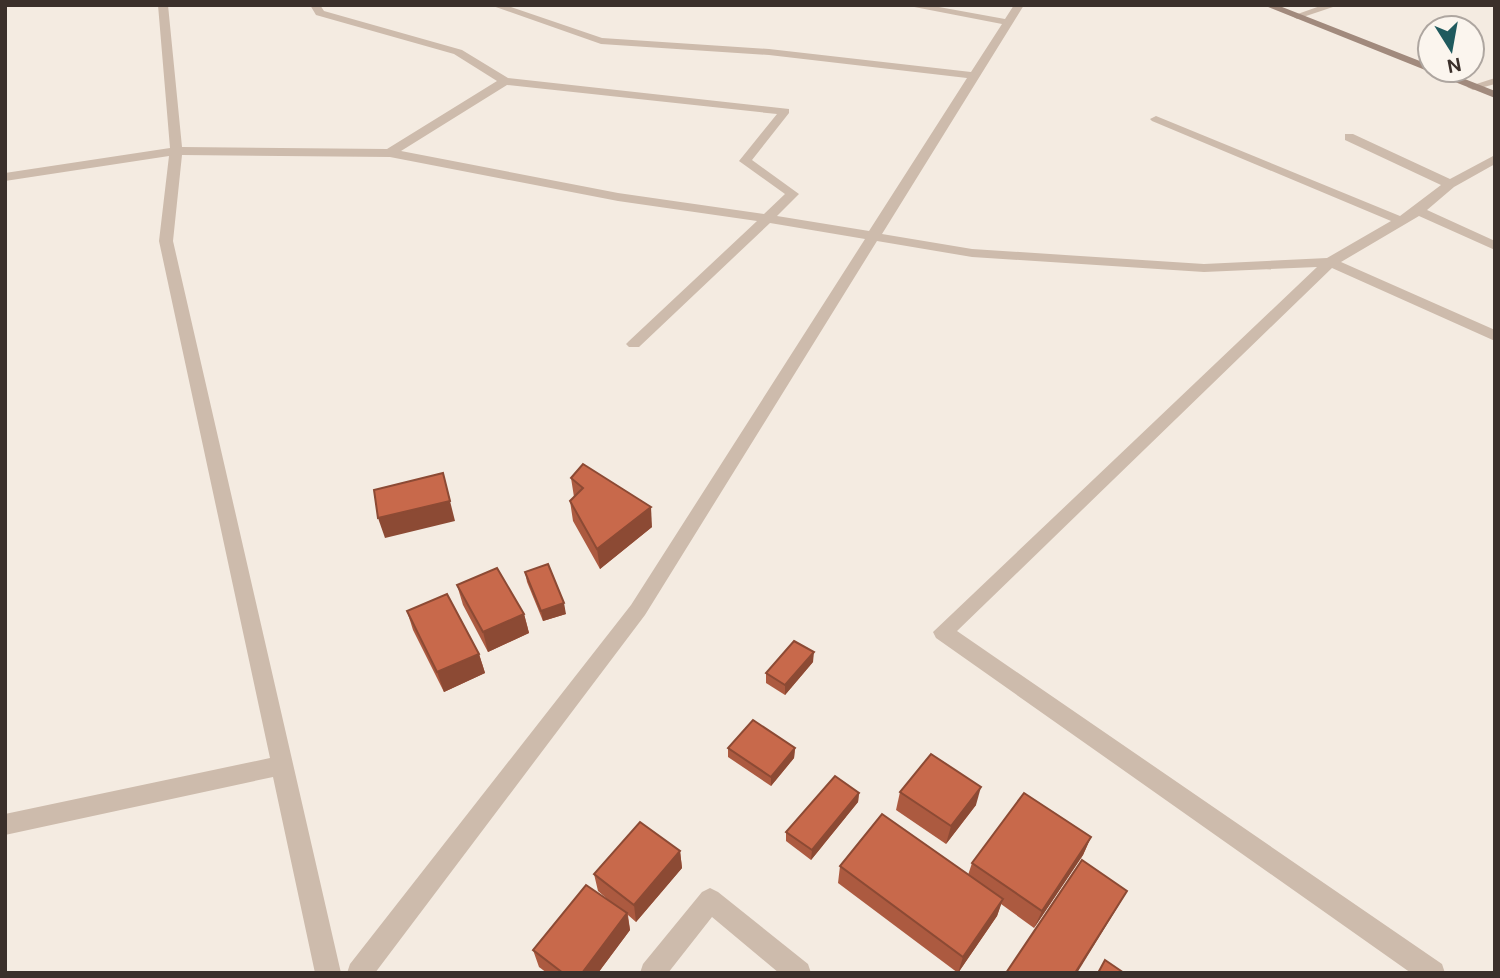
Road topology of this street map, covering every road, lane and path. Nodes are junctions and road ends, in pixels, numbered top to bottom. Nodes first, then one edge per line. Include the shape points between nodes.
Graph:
1 (163, 5) edge
2 (316, 5) edge
3 (495, 5) edge
4 (909, 5) edge
5 (1019, 5) edge
6 (1268, 5) edge
7 (1334, 5) edge
8 (1297, 16) junction
9 (1008, 22) junction
10 (1416, 64) edge
11 (974, 76) junction
12 (505, 81) junction
13 (1495, 81) edge
14 (1466, 84) edge
15 (1474, 87) junction
16 (1495, 96) edge
17 (1156, 119) dead end
18 (1349, 137) dead end
19 (176, 150) junction
20 (390, 153) junction
21 (1495, 159) edge
22 (5, 177) edge
23 (1450, 184) junction
24 (1410, 216) junction
25 (767, 218) junction
26 (873, 238) junction
27 (1495, 246) edge
28 (1330, 262) junction
29 (1495, 336) edge
30 (634, 344) dead end
31 (282, 765) junction
32 (5, 825) edge
33 (328, 973) edge
34 (359, 973) edge
35 (652, 973) edge
36 (799, 973) edge
37 (1433, 973) edge

1 - 19 street
2 - 12 street via 320,13 458,52
3 - 11 street via 601,41 769,52
4 - 9 street
5 - 9 street
6 - 8 main road
7 - 8 street
8 - 10 main road
9 - 11 street
11 - 26 street
12 - 20 street
12 - 25 street via 785,110 746,161 793,194
13 - 15 street
14 - 15 main road
15 - 16 main road
17 - 24 street
18 - 23 street
19 - 20 street
19 - 22 street
19 - 31 street via 166,241
20 - 25 street via 618,197
21 - 23 street
23 - 24 street
24 - 27 street
24 - 28 street
25 - 26 street
25 - 30 street
26 - 28 street via 972,253 1204,268
26 - 34 street via 638,610
28 - 29 street
28 - 37 street via 943,632
31 - 32 street
31 - 33 street
35 - 36 street via 710,900

